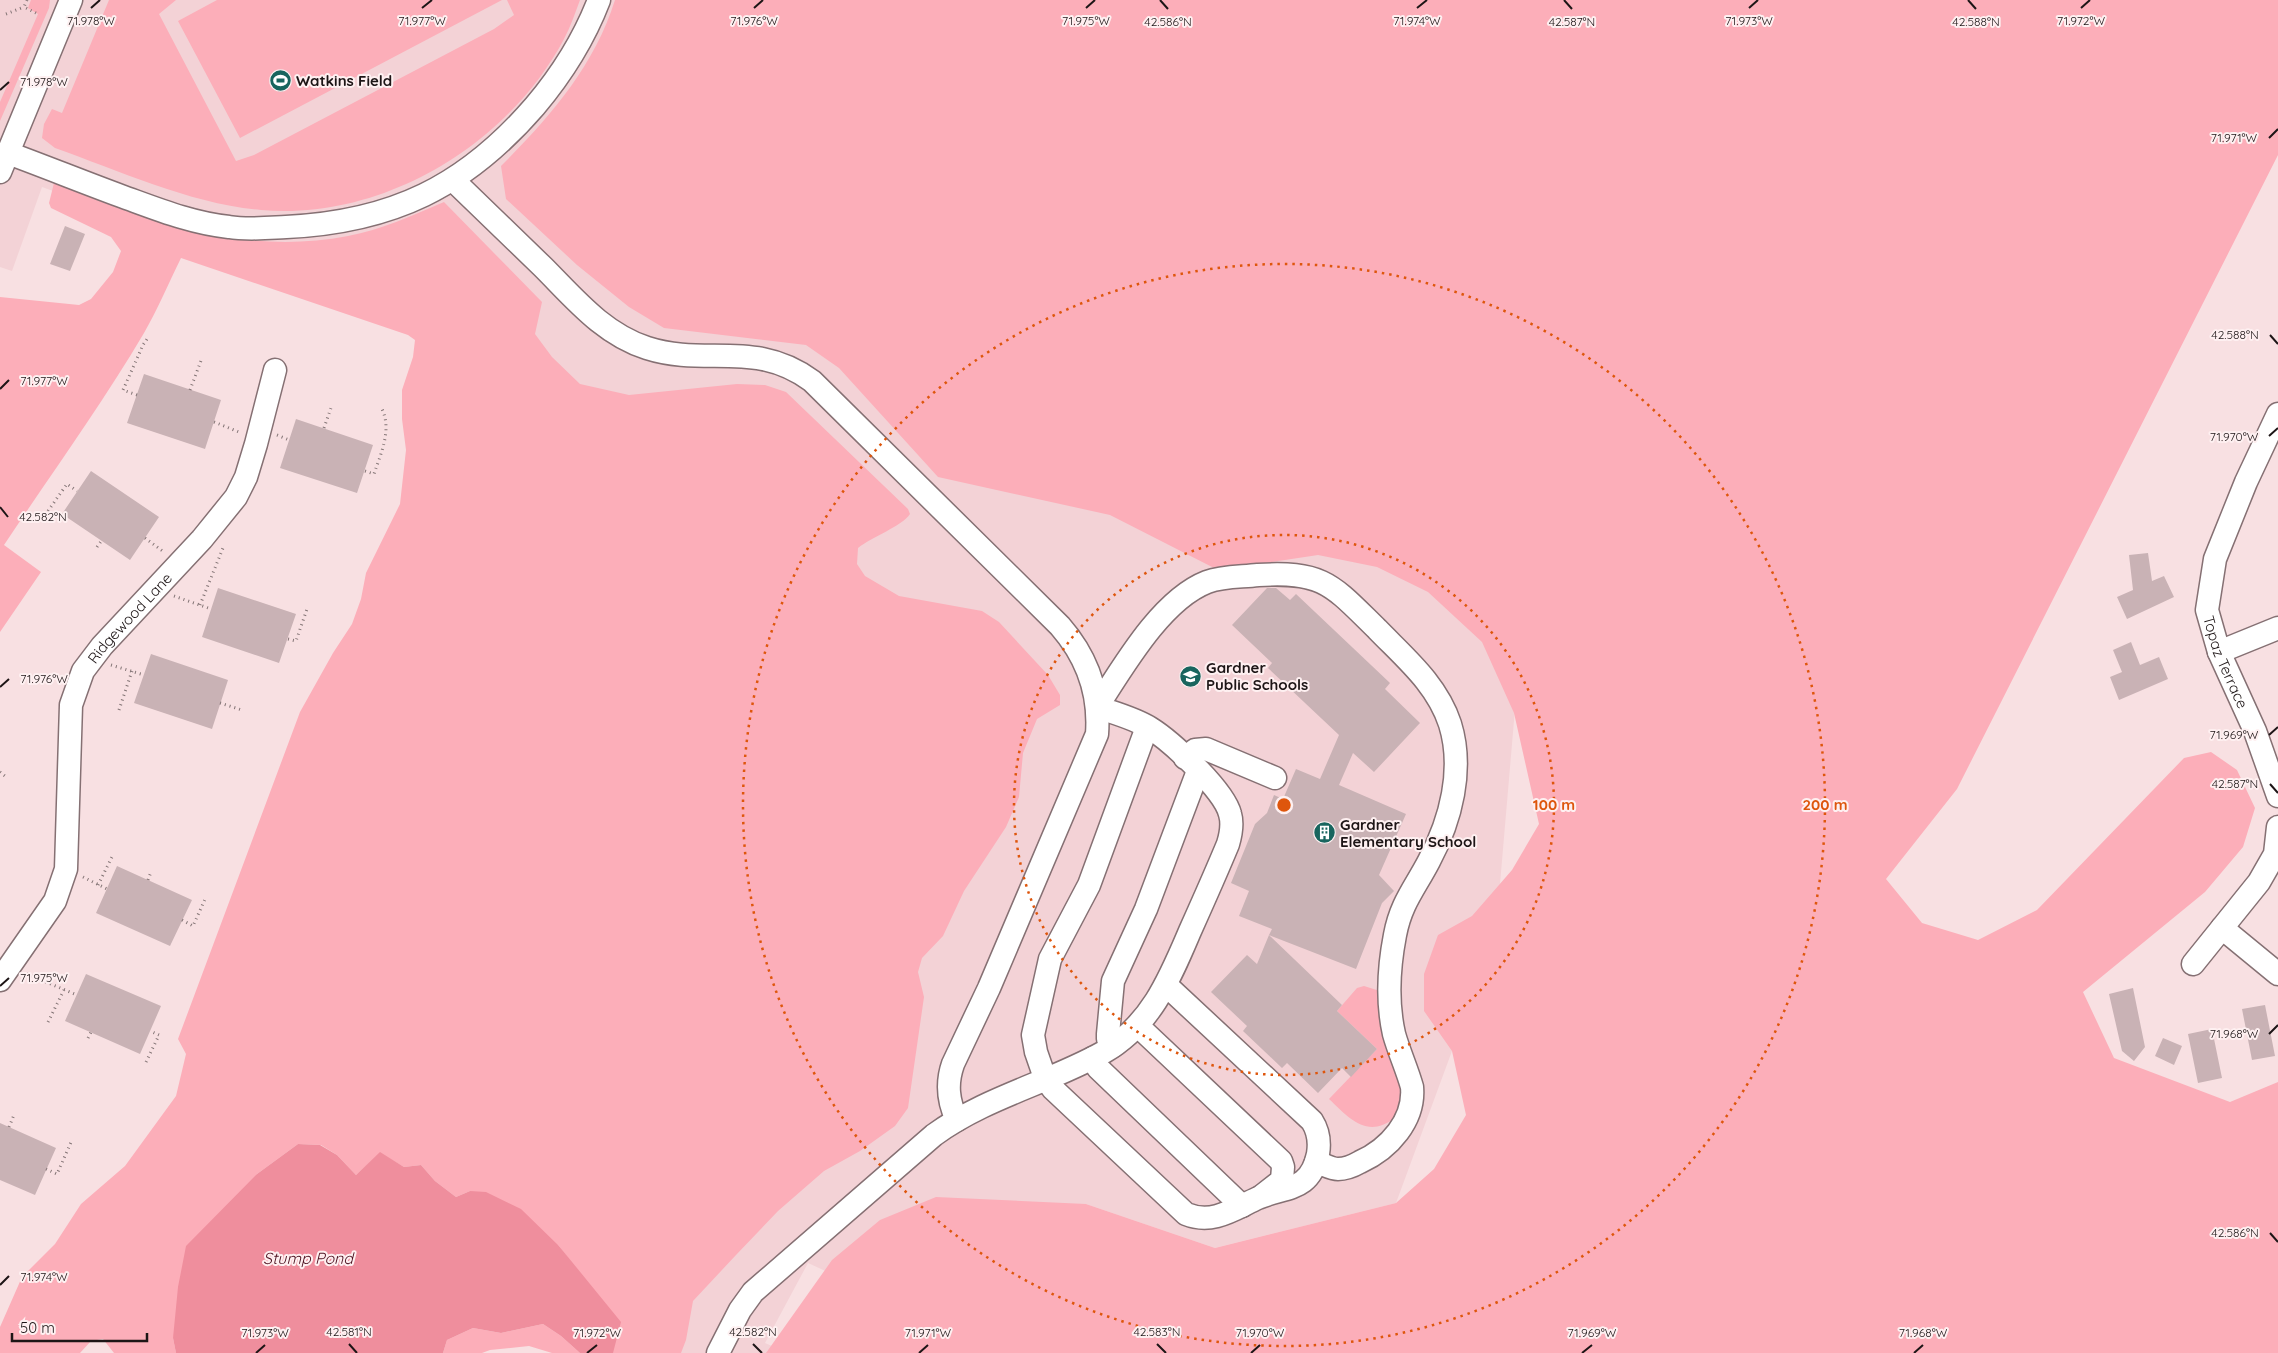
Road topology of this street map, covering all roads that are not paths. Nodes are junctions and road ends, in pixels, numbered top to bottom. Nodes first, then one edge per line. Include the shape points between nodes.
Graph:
1 (71, 0) edge
2 (599, 0) edge
3 (5, 153) edge
4 (453, 180) junction
5 (273, 377) dead end
6 (2278, 414) edge
7 (2278, 628) edge
8 (2219, 652) junction
9 (1097, 707) junction
10 (1147, 727) junction
11 (1191, 765) junction
12 (1275, 778) dead end
13 (2278, 796) edge
14 (2278, 827) edge
15 (2222, 928) junction
16 (2193, 964) dead end
17 (5, 973) edge
18 (2278, 974) edge
19 (1166, 985) junction
20 (1138, 1026) junction
21 (1113, 1046) junction
22 (1093, 1058) junction
23 (1045, 1078) junction
24 (957, 1120) junction
25 (1316, 1162) junction
26 (1251, 1201) junction
27 (718, 1353) edge

1 - 3 street
2 - 4 street via 582,38 545,94 500,144
3 - 4 street via 178,217 230,228 304,226 365,218 419,198
4 - 9 street via 593,316 619,336 663,352 765,358 812,380 1060,626 1080,653
5 - 17 street, Ridgewood Lane via 258,439 236,497 83,671 71,705 66,869 55,901
6 - 8 street, Topaz Terrace via 2215,559 2207,610
7 - 8 street
8 - 13 street, Topaz Terrace via 2255,731
9 - 10 street
9 - 24 street via 1097,734 1088,758 949,1075 949,1097
9 - 25 street via 1146,634 1185,596 1204,583 1296,574 1329,585 1346,598 1418,671 1444,708 1454,749 1456,774 1453,794 1434,852 1404,904 1392,958 1392,1022 1412,1087 1410,1105 1397,1134 1366,1160 1339,1169
10 - 11 street via 1162,736
10 - 23 street via 1089,885 1050,958 1033,1035
11 - 12 street via 1195,750 1206,749
11 - 19 street via 1214,787 1227,806 1232,822 1231,834
11 - 21 street via 1146,909 1113,982 1108,1040
14 - 15 street via 2275,854 2260,882
15 - 16 street
15 - 18 street
19 - 20 street
19 - 25 street via 1307,1115 1319,1137
20 - 21 street
20 - 26 street via 1281,1161 1284,1167 1282,1180
21 - 22 street
22 - 23 street
22 - 26 street via 1098,1068
23 - 24 street
23 - 26 street via 1062,1098 1186,1214 1216,1217
24 - 27 street via 934,1135 758,1287 740,1310
25 - 26 street via 1313,1171 1300,1184

